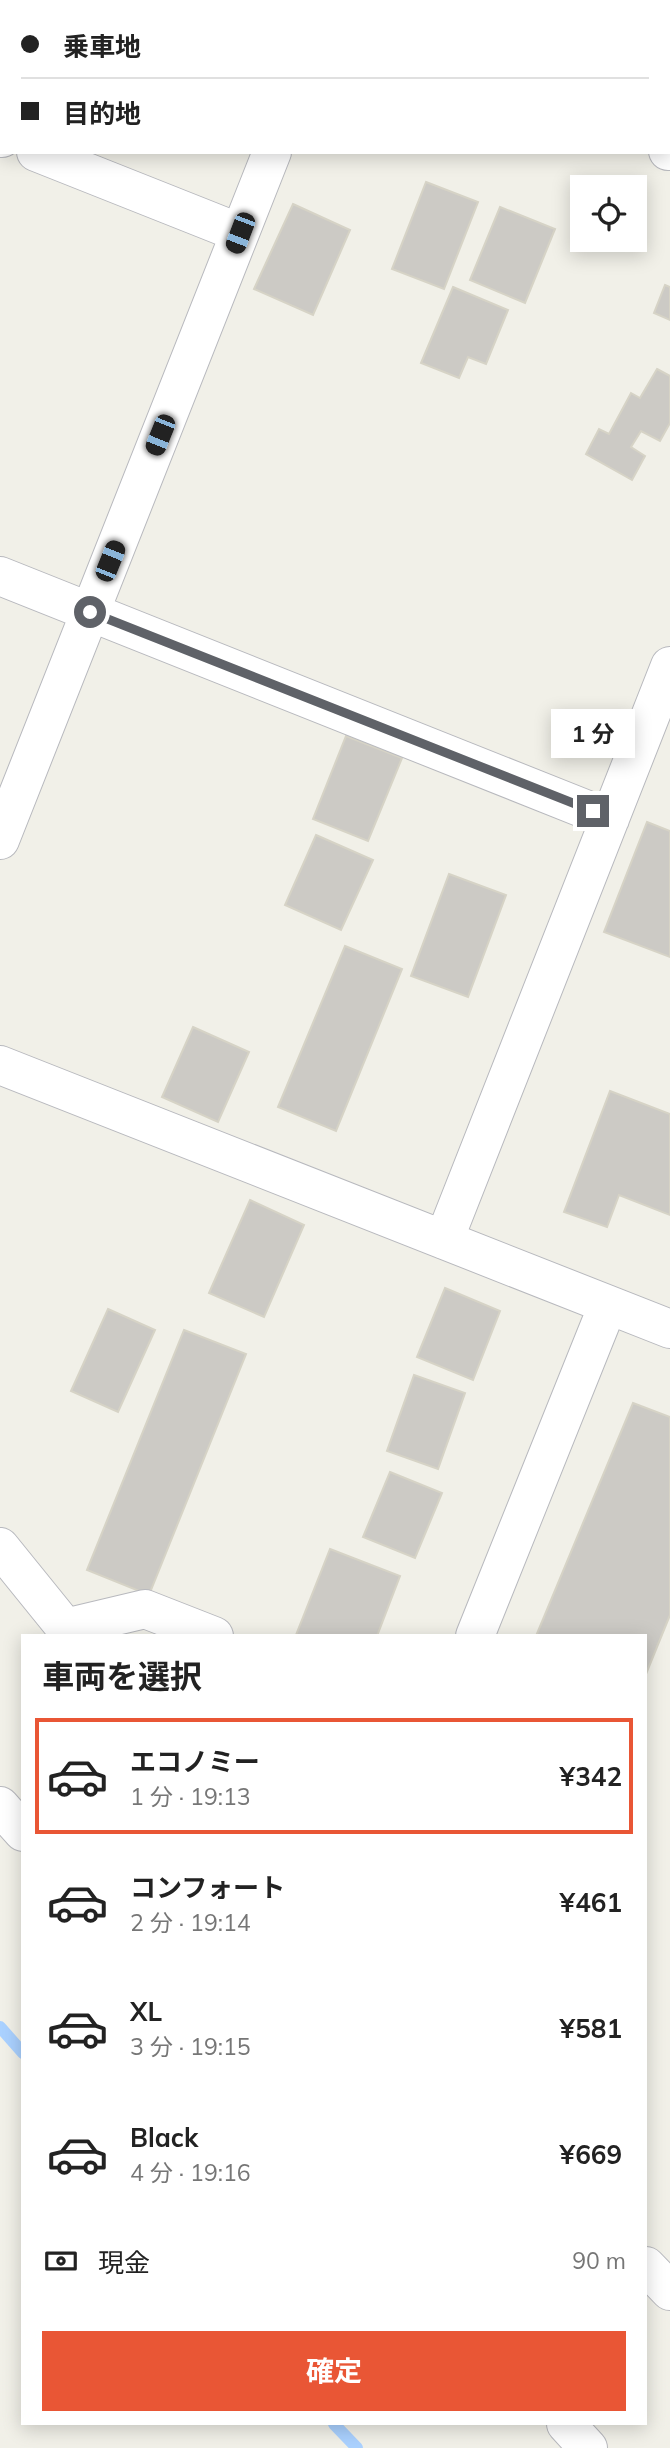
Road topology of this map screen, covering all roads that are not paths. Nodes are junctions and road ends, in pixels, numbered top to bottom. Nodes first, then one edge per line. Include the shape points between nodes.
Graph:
1 (41, 154) edge
2 (271, 154) edge
3 (240, 233) junction
4 (0, 576) edge
5 (90, 612) junction
6 (670, 666) edge
7 (659, 728) edge
8 (610, 819) junction
9 (0, 840) edge
10 (0, 1065) edge
11 (444, 1240) junction
12 (608, 1305) junction
13 (670, 1329) edge
14 (0, 1547) edge
15 (69, 1632) edge
16 (209, 1634) edge
17 (476, 1634) edge
18 (0, 1806) edge
19 (21, 1830) edge
20 (647, 2267) edge
21 (670, 2291) edge
22 (567, 2425) edge
23 (588, 2448) edge

1 - 3 street
2 - 3 street
3 - 5 street
4 - 5 street
5 - 8 street
5 - 9 street
6 - 7 street
7 - 8 street
8 - 11 street
10 - 11 street
11 - 12 street
12 - 13 street
12 - 17 street
14 - 15 street
15 - 16 street via 145,1609
18 - 19 street
20 - 21 street
22 - 23 street

